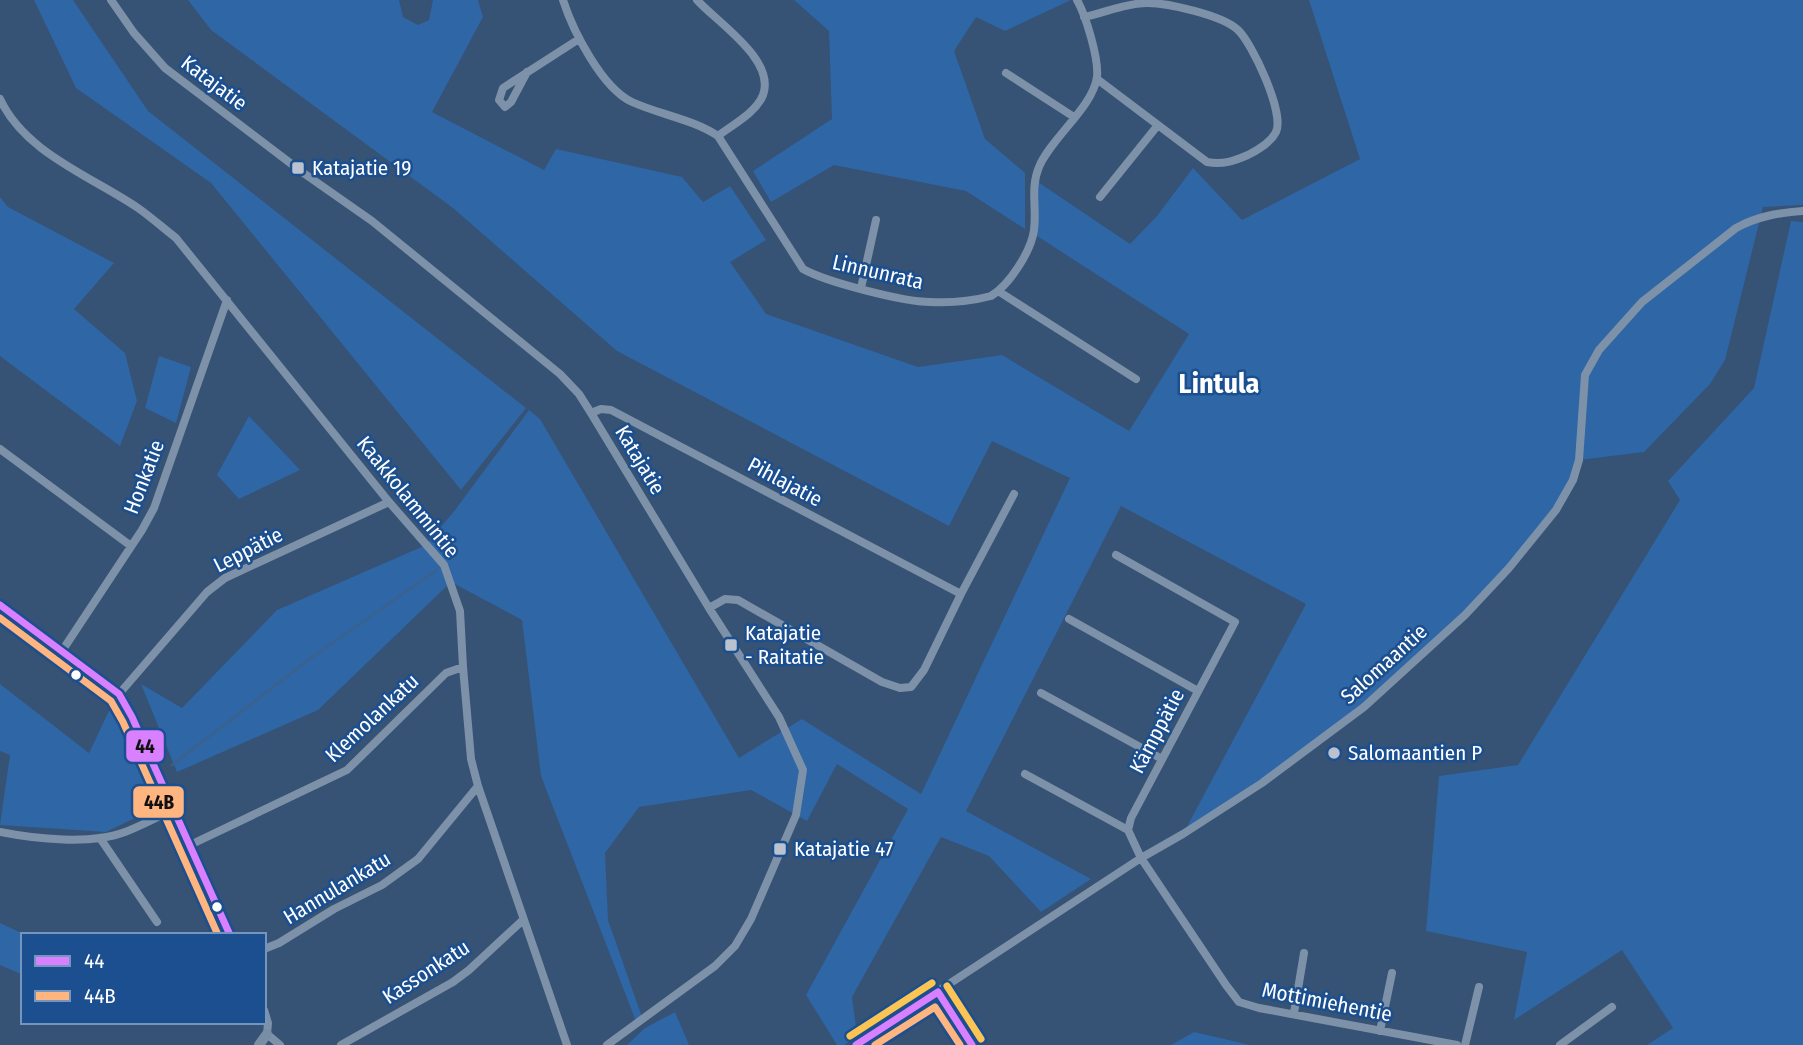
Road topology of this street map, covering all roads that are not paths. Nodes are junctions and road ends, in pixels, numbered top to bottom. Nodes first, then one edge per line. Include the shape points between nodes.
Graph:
1 (111, 0) edge
2 (563, 0) edge
3 (697, 0) edge
4 (1077, 0) edge
5 (1084, 17) junction
6 (579, 39) junction
7 (527, 72) dead end
8 (1006, 73) dead end
9 (1097, 79) junction
10 (0, 99) edge
11 (1074, 117) junction
12 (1158, 125) junction
13 (718, 136) junction
14 (1100, 197) dead end
15 (1803, 211) edge
16 (876, 220) dead end
17 (861, 288) junction
18 (998, 291) junction
19 (227, 300) junction
20 (1136, 379) dead end
21 (591, 413) junction
22 (0, 449) edge
23 (1014, 494) dead end
24 (389, 502) junction
25 (131, 546) junction
26 (1116, 555) dead end
27 (961, 594) junction
28 (0, 606) edge
29 (709, 608) junction
30 (1069, 619) dead end
31 (62, 651) junction
32 (463, 667) junction
33 (1198, 691) junction
34 (1041, 693) dead end
35 (120, 694) junction
36 (1162, 759) junction
37 (1025, 774) dead end
38 (478, 786) junction
39 (174, 809) junction
40 (1128, 830) junction
41 (0, 832) edge
42 (100, 838) junction
43 (190, 845) junction
44 (1141, 858) junction
45 (523, 920) junction
46 (157, 922) dead end
47 (229, 933) edge
48 (266, 948) edge
49 (1304, 953) dead end
50 (1392, 973) dead end
51 (1479, 987) dead end
52 (938, 992) junction
53 (1612, 1007) dead end
54 (1294, 1013) junction
55 (266, 1016) edge
56 (1380, 1031) junction
57 (267, 1034) junction
58 (259, 1045) edge
59 (280, 1045) edge
60 (341, 1045) edge
61 (567, 1045) edge
62 (607, 1045) edge
63 (856, 1045) edge
64 (972, 1045) edge
65 (1457, 1045) edge
66 (1465, 1045) edge
67 (1560, 1045) edge

1 - 21 street, Katajatie via 165,68 372,221 560,374
2 - 6 street
3 - 13 street via 756,56 765,73 763,95 751,111
4 - 5 street
5 - 9 street
5 - 12 street via 1143,3 1164,4 1223,21 1247,41 1279,119 1268,143 1220,165 1207,162
6 - 7 street
6 - 13 street via 618,94
8 - 11 street
9 - 11 street
9 - 12 street
10 - 19 street, Kaakkolammintie via 13,121 43,150 138,208 176,238
11 - 18 street via 1034,180 1034,230 1012,276
12 - 14 street
13 - 17 street, Linnunrata via 803,269
15 - 44 street, Salomaantie via 1775,213 1736,228 1642,302 1599,349 1585,375 1579,460 1573,480 1556,510 1465,615 1364,707 1262,783
16 - 17 street
17 - 18 street, Linnunrata via 928,303 980,299
18 - 20 street
19 - 24 street, Kaakkolammintie
19 - 25 street, Honkatie via 154,508
21 - 27 street, Pihlajatie via 611,410
21 - 29 street, Katajatie
22 - 25 street
23 - 27 street
24 - 32 street, Kaakkolammintie via 444,565 460,611
24 - 35 street, Leppätie via 225,578
25 - 31 street, Honkatie
26 - 33 street, Kämppätie via 1235,622
27 - 29 street via 924,670 911,687 900,688 738,600 725,599
28 - 31 street
29 - 62 street, Katajatie via 786,729 803,770 798,804 751,919 735,946 715,966
30 - 33 street
31 - 35 street
32 - 38 street, Kaakkolammintie via 471,759
32 - 43 street, Klemolankatu via 446,673 347,770
33 - 36 street, Kämppätie
34 - 36 street
35 - 39 street
36 - 40 street, Kämppätie
37 - 40 street
38 - 45 street, Kaakkolammintie
38 - 48 street, Hannulankatu via 418,859 382,885
39 - 42 street via 124,833
39 - 43 street
40 - 44 street
41 - 42 street
42 - 46 street
43 - 47 street
44 - 52 street, Salomaantie
44 - 54 street, Mottimiehentie via 1239,1002
45 - 60 street, Kassonkatu via 453,982
45 - 61 street, Kaakkolammintie
49 - 54 street
50 - 56 street
51 - 66 street
52 - 63 street, Salomaantie
52 - 64 street
53 - 67 street
54 - 56 street, Mottimiehentie
55 - 57 street
56 - 65 street, Mottimiehentie
57 - 58 street
57 - 59 street

